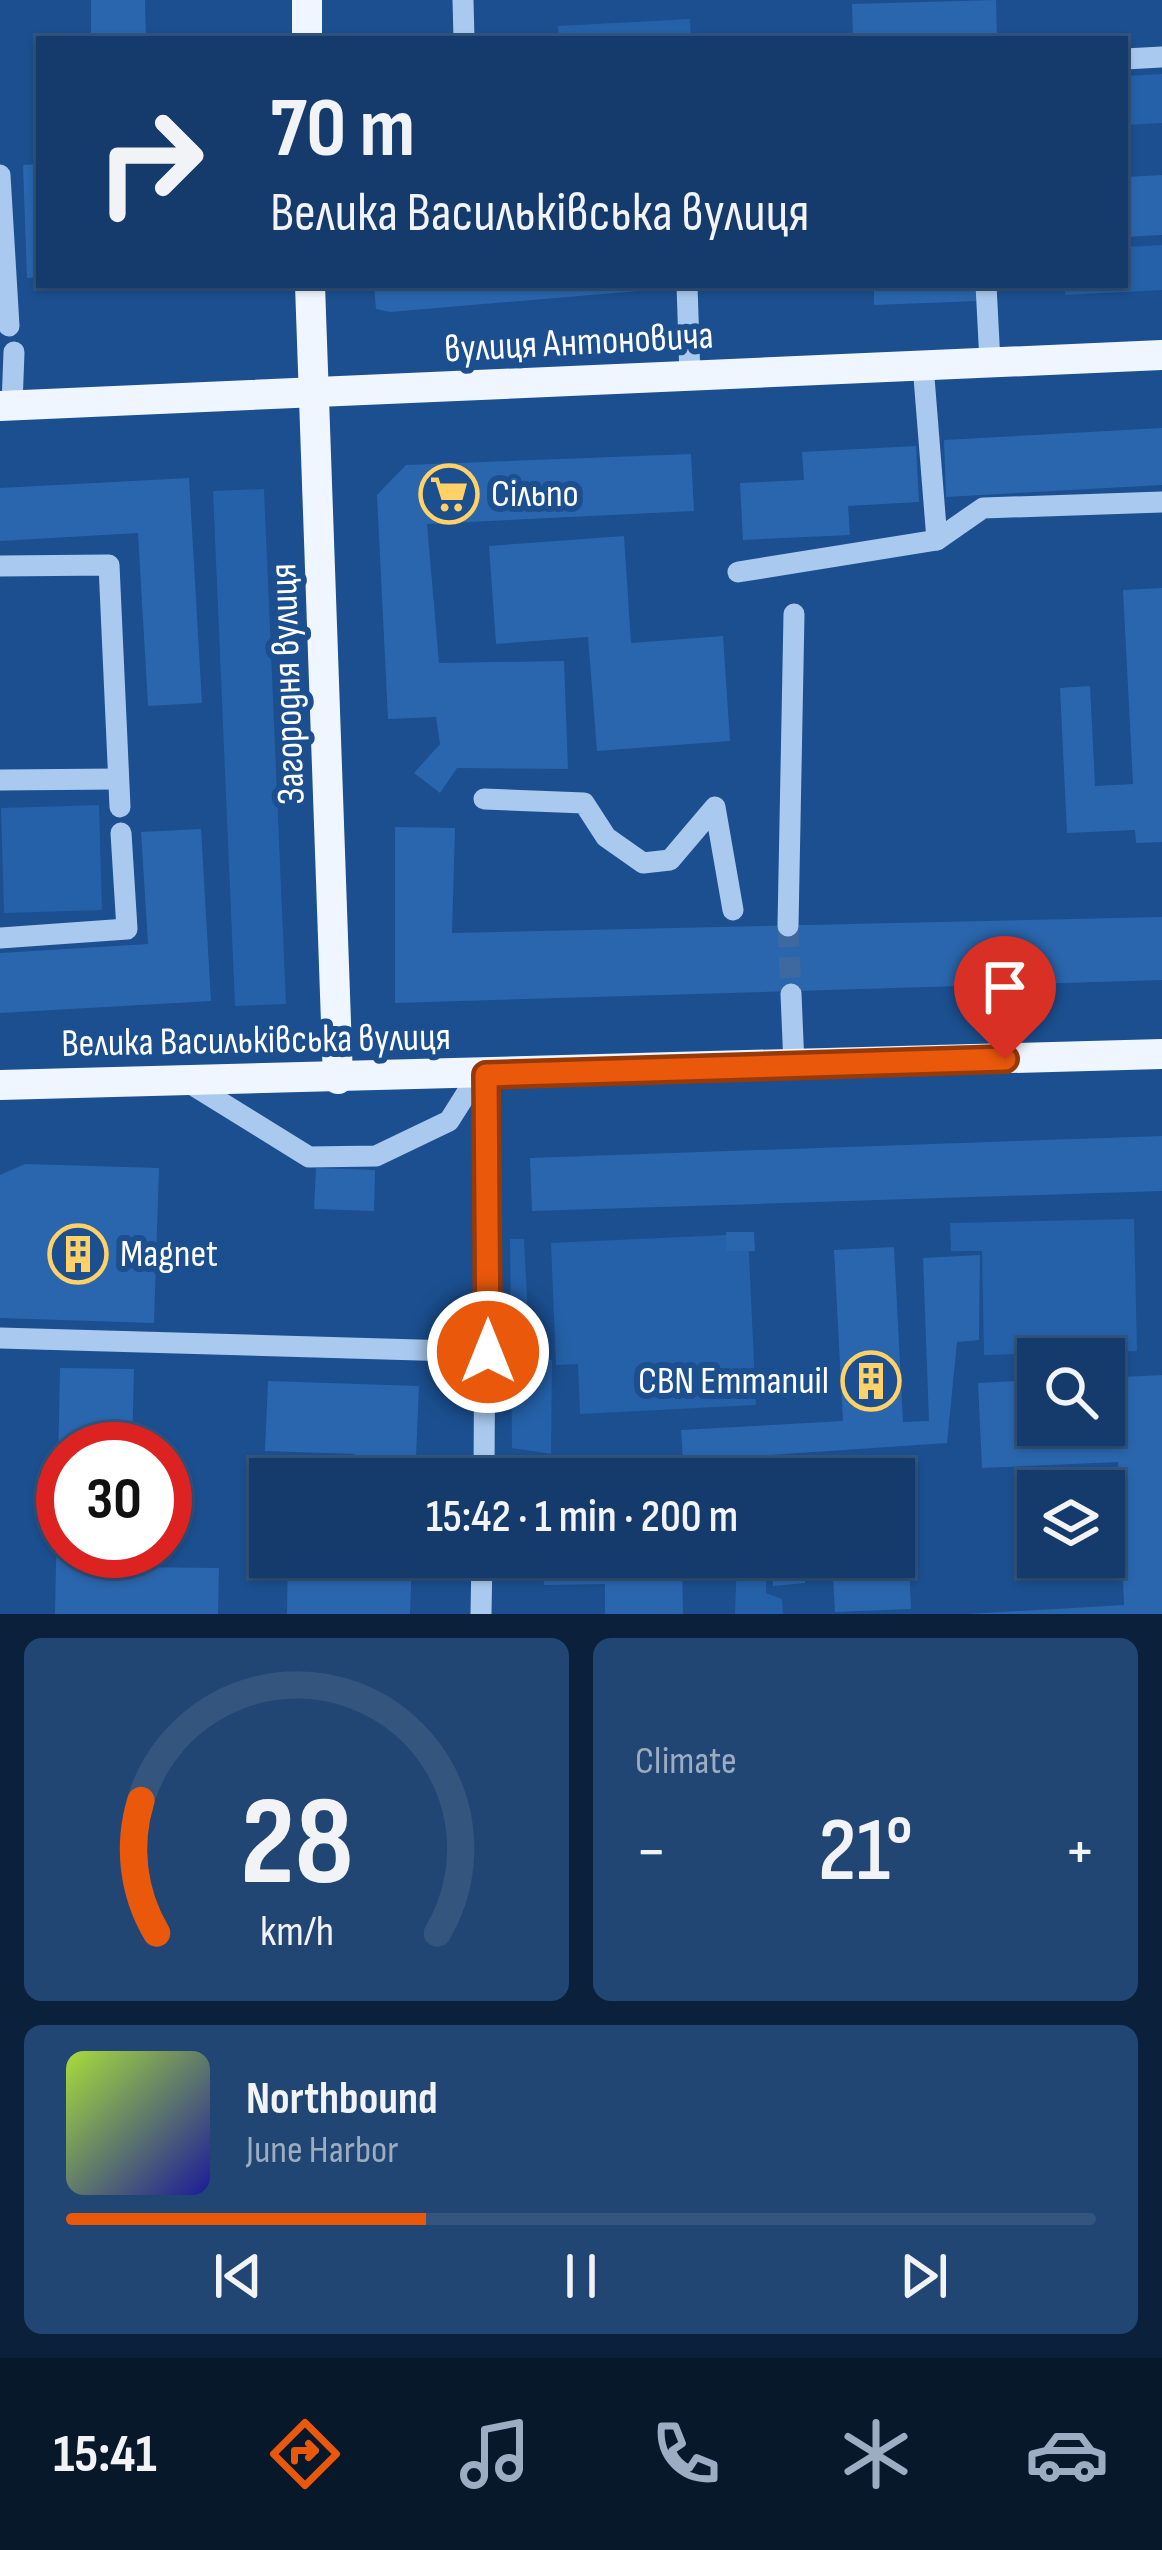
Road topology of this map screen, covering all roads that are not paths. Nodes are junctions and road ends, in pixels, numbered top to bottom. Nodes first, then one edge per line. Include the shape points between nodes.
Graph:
1 (307, 0) edge
2 (463, 0) edge
3 (308, 36) edge
4 (464, 36) edge
5 (1162, 57) edge
6 (1128, 59) edge
7 (0, 175) edge
8 (310, 288) edge
9 (687, 288) edge
10 (986, 288) edge
11 (9, 326) dead end
12 (14, 352) dead end
13 (1162, 355) edge
14 (990, 362) junction
15 (923, 365) junction
16 (690, 377) junction
17 (315, 394) junction
18 (6, 405) edge
19 (1162, 502) edge
20 (937, 540) junction
21 (0, 566) edge
22 (738, 572) dead end
23 (794, 614) dead end
24 (118, 779) junction
25 (0, 780) edge
26 (484, 799) dead end
27 (120, 807) dead end
28 (121, 833) dead end
29 (733, 910) dead end
30 (788, 926) tunnel mouth
31 (0, 938) edge
32 (791, 994) tunnel mouth
33 (1162, 1054) edge
34 (794, 1065) junction
35 (482, 1075) junction
36 (338, 1079) junction
37 (188, 1082) junction
38 (0, 1085) edge
39 (0, 1337) edge
40 (488, 1352) junction
41 (485, 1458) edge
42 (482, 1578) edge
43 (481, 1614) edge

1 - 3 main road
2 - 4 street
5 - 6 street
7 - 11 street
8 - 17 main road, Загородня вулиця
9 - 16 street
10 - 14 street
12 - 18 street
13 - 14 main road, вулиця Антоновича
14 - 15 main road, вулиця Антоновича
15 - 16 main road, вулиця Антоновича
15 - 20 street
16 - 17 main road, вулиця Антоновича
17 - 18 main road, вулиця Антоновича
17 - 36 main road, Загородня вулиця
19 - 20 street via 983,508
20 - 22 street
21 - 24 street via 110,565
23 - 30 street
24 - 25 street
24 - 27 street
26 - 29 street via 584,803 606,837 644,863 670,860 716,807
28 - 31 street via 127,928
32 - 34 street
33 - 34 main road, Велика Васильківська вулиця
34 - 35 main road, Велика Васильківська вулиця
35 - 36 main road, Велика Васильківська вулиця
35 - 37 street via 449,1121 376,1156 309,1157
35 - 40 street
36 - 37 main road, Велика Васильківська вулиця
37 - 38 main road, Велика Васильківська вулиця
39 - 40 street
40 - 41 street
42 - 43 street

